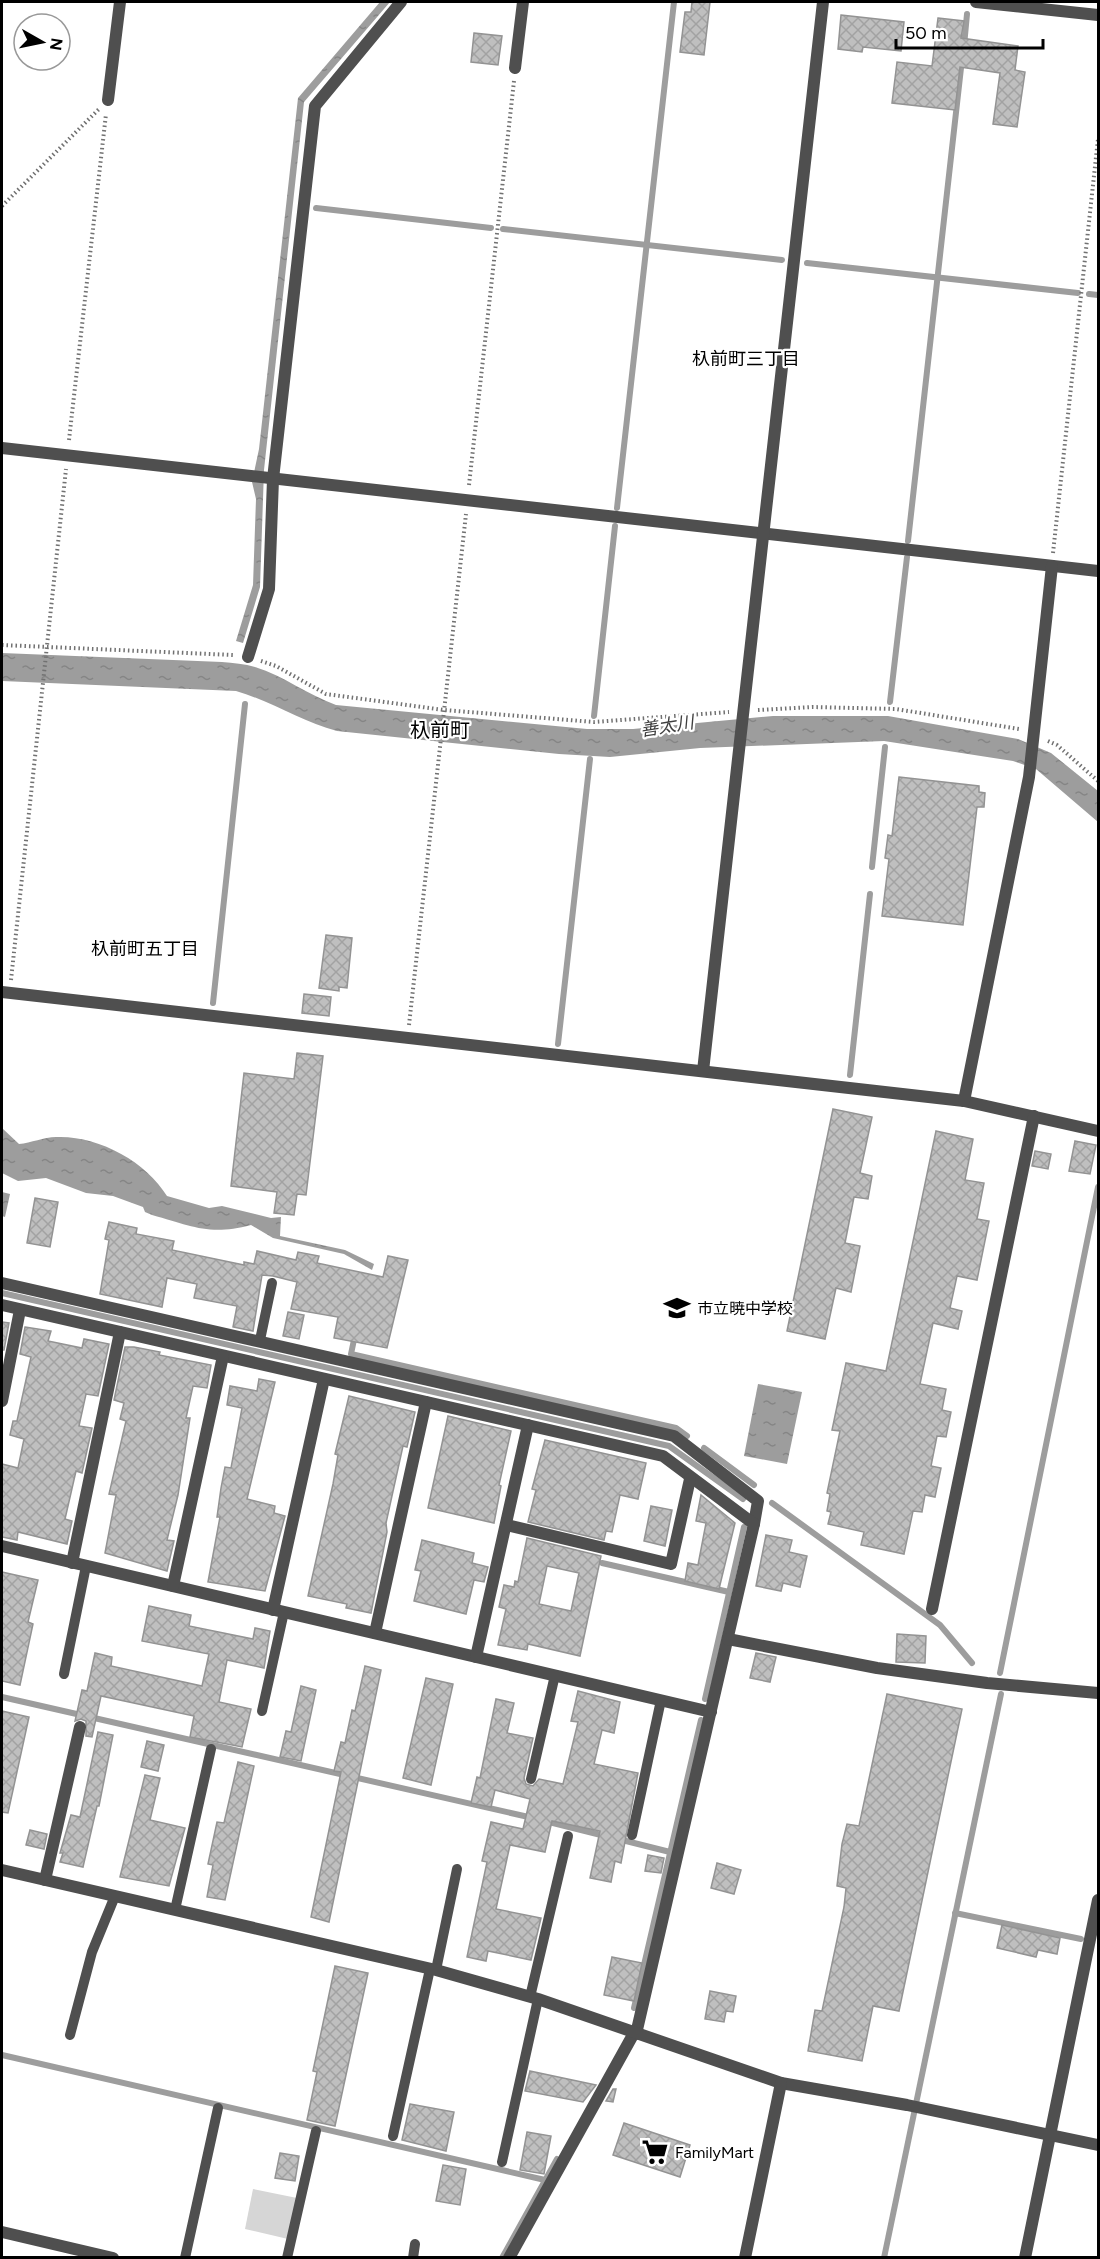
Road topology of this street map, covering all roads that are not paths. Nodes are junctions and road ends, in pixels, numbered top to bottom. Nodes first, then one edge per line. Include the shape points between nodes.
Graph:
1 (120, 2) edge
2 (401, 2) edge
3 (523, 2) edge
4 (824, 2) edge
5 (976, 2) edge
6 (1098, 15) edge
7 (515, 68) road end
8 (108, 100) road end
9 (2, 448) edge
10 (271, 479) junction
11 (764, 534) junction
12 (1052, 566) junction
13 (1098, 571) edge
14 (248, 657) road end
15 (5, 992) edge
16 (703, 1071) junction
17 (964, 1101) junction
18 (1034, 1116) junction
19 (1098, 1131) edge
20 (2, 1283) edge
21 (272, 1283) dead end
22 (2, 1305) edge
23 (21, 1310) junction
24 (120, 1332) junction
25 (260, 1340) junction
26 (224, 1356) junction
27 (324, 1379) junction
28 (2, 1401) edge
29 (426, 1402) junction
30 (528, 1425) junction
31 (690, 1479) junction
32 (754, 1524) junction
33 (507, 1526) junction
34 (2, 1546) edge
35 (72, 1563) junction
36 (86, 1566) junction
37 (173, 1587) junction
38 (932, 1609) dead end
39 (279, 1611) junction
40 (375, 1633) junction
41 (728, 1639) junction
42 (476, 1657) junction
43 (63, 1674) dead end
44 (555, 1675) junction
45 (1098, 1693) edge
46 (661, 1700) junction
47 (262, 1712) dead end
48 (711, 1712) junction
49 (80, 1727) dead end
50 (211, 1749) dead end
51 (531, 1779) dead end
52 (632, 1835) dead end
53 (568, 1836) dead end
54 (457, 1869) dead end
55 (2, 1870) edge
56 (45, 1880) junction
57 (115, 1896) junction
58 (1098, 1900) edge
59 (175, 1910) junction
60 (433, 1969) junction
61 (534, 1998) junction
62 (635, 2034) junction
63 (70, 2035) dead end
64 (781, 2083) junction
65 (218, 2108) dead end
66 (316, 2131) dead end
67 (1050, 2134) junction
68 (393, 2136) dead end
69 (1098, 2145) edge
70 (502, 2162) dead end
71 (2, 2232) edge
72 (415, 2244) dead end
73 (113, 2258) edge
74 (185, 2258) edge
75 (287, 2258) edge
76 (413, 2258) edge
77 (509, 2258) edge
78 (745, 2258) edge
79 (1025, 2258) edge

1 - 8 street
2 - 10 street via 315,106
3 - 7 street
4 - 11 street
5 - 6 street
9 - 10 street
10 - 11 street
10 - 14 street via 269,589
11 - 12 street
11 - 16 street
12 - 13 street
12 - 17 street via 1029,777
15 - 16 street
16 - 17 street
17 - 18 street
18 - 19 street
18 - 38 street
20 - 25 street
21 - 25 lane
22 - 23 street
23 - 24 street
23 - 28 street
24 - 26 street
24 - 35 street
25 - 32 street via 674,1436 758,1501
26 - 27 street
26 - 37 street
27 - 29 street
27 - 39 street
29 - 30 street
29 - 40 street
30 - 31 street via 663,1456
30 - 33 street
31 - 32 street
31 - 33 street via 671,1564
32 - 41 street
33 - 42 street
34 - 35 street
35 - 36 street
36 - 37 street
36 - 43 lane
37 - 39 street
39 - 40 street
39 - 47 lane
40 - 42 street
41 - 45 street via 877,1668
41 - 48 street
42 - 44 street
44 - 46 street
44 - 51 lane
46 - 48 street
46 - 52 lane
48 - 62 street
49 - 56 street
50 - 59 lane
53 - 61 lane
54 - 60 lane
55 - 56 street
56 - 57 street
57 - 59 street
57 - 63 lane via 92,1952
58 - 67 street
59 - 60 street
60 - 61 street
60 - 68 lane
61 - 62 street
61 - 70 lane
62 - 64 street
62 - 77 street
64 - 67 street
64 - 78 street
65 - 74 lane
66 - 75 lane
67 - 69 street
67 - 79 street
71 - 73 street
72 - 76 lane

